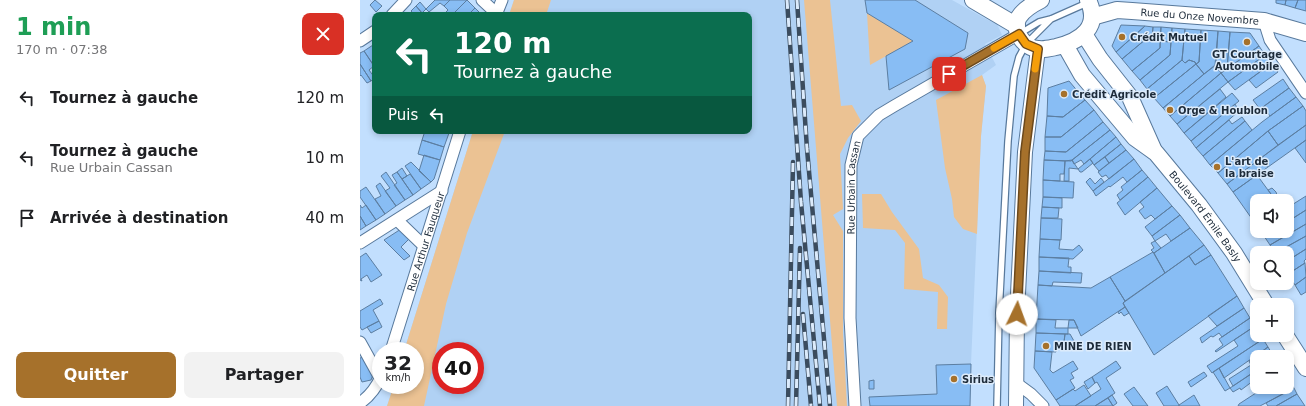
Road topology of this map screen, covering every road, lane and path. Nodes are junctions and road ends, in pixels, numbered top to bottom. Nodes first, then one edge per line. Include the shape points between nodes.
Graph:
1 (406, 0) edge
2 (482, 0) edge
3 (502, 0) edge
4 (973, 0) edge
5 (1033, 1) edge
6 (1090, 5) edge
7 (395, 12) edge
8 (493, 12) edge
9 (497, 12) edge
10 (1051, 19) junction
11 (1264, 22) junction
12 (372, 33) edge
13 (1306, 33) edge
14 (1084, 34) junction
15 (1025, 38) junction
16 (360, 41) edge
17 (1065, 45) junction
18 (1306, 93) edge
19 (459, 134) edge
20 (1154, 152) junction
21 (442, 192) junction
22 (397, 220) junction
23 (360, 243) edge
24 (424, 246) junction
25 (1262, 298) edge
26 (360, 342) edge
27 (394, 342) edge
28 (1289, 342) edge
29 (372, 363) edge
30 (1306, 368) edge
31 (1016, 383) junction
32 (372, 392) edge
33 (360, 403) edge
34 (855, 406) edge
35 (997, 406) edge
36 (1016, 406) edge
37 (1043, 406) edge

1 - 7 street
2 - 8 street
3 - 9 street
4 - 15 main road
5 - 15 main road via 1017,21
6 - 10 lane
6 - 11 main road, Rue du Onze Novembre via 1117,10
6 - 14 main road via 1088,29
10 - 15 lane
10 - 15 lane via 1039,22
11 - 13 main road, Rue du Onze Novembre
11 - 18 street via 1270,40
12 - 16 street
14 - 17 main road
14 - 20 main road, Boulevard Émile Basly via 1130,97
15 - 17 main road
15 - 31 street via 1025,152
15 - 34 street, Rue Urbain Cassan via 894,106 858,136 850,166 850,325
15 - 35 lane via 1016,65 1008,141
17 - 20 main road, Boulevard Émile Basly via 1082,74 1135,138
19 - 21 street, Rue Arthur Fauqueur
20 - 25 main road, Boulevard Émile Basly via 1234,253
21 - 22 street
21 - 24 street, Rue Arthur Fauqueur
22 - 23 street
22 - 24 street
24 - 27 street, Rue Arthur Fauqueur
26 - 29 street
28 - 30 main road
31 - 36 street
31 - 37 street
32 - 33 street

